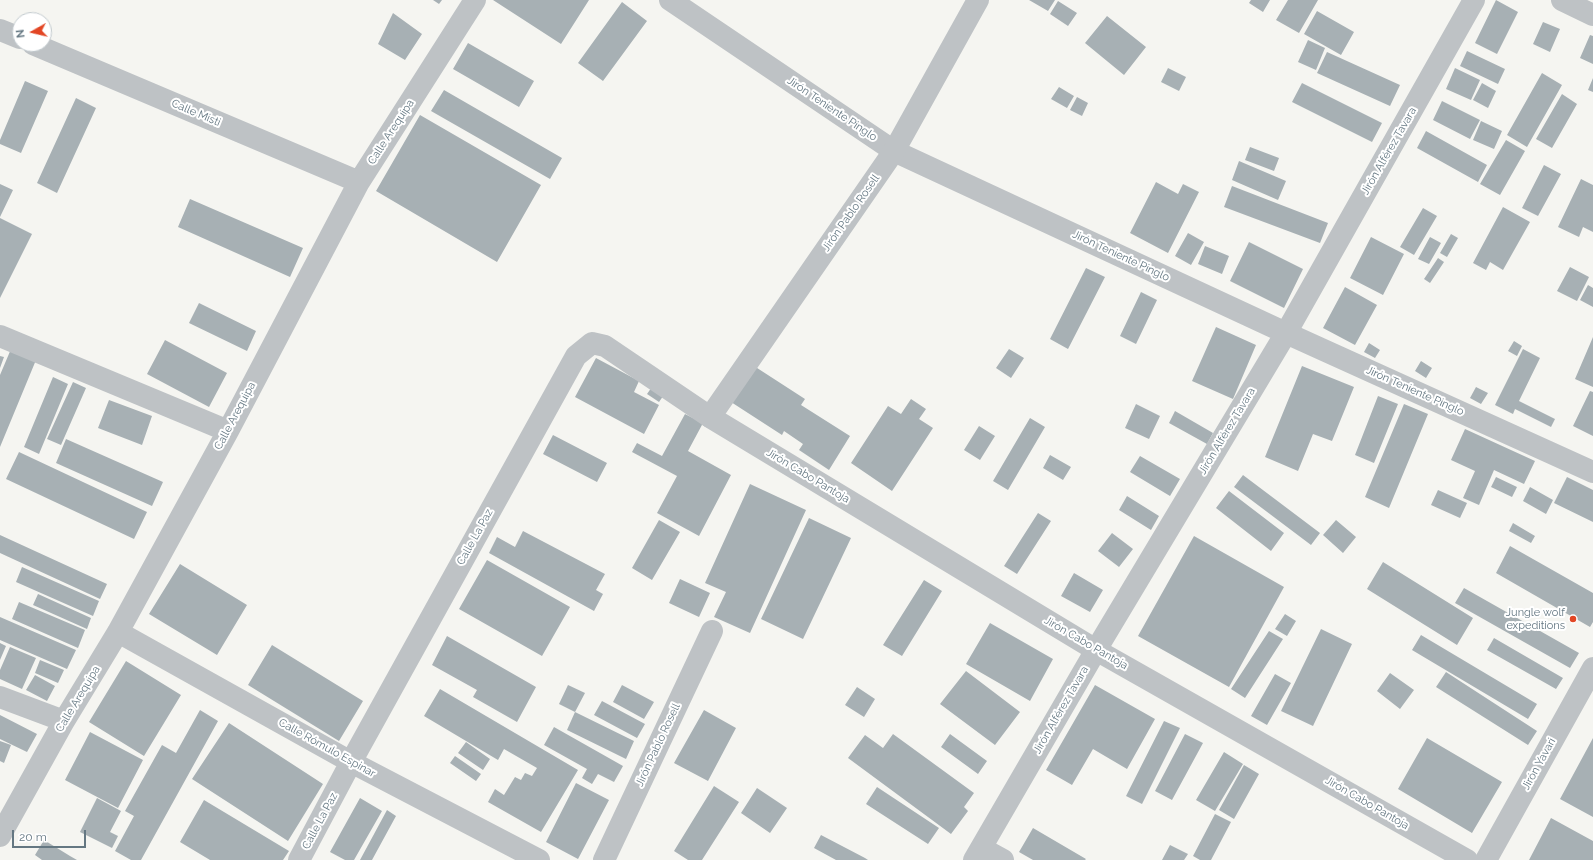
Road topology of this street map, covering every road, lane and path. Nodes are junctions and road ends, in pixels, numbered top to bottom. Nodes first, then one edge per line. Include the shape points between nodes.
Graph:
1 (475, 0) edge
2 (670, 0) edge
3 (978, 0) edge
4 (1474, 0) edge
5 (1562, 0) edge
6 (1593, 15) edge
7 (0, 30) edge
8 (12, 35) edge
9 (52, 52) edge
10 (894, 151) junction
11 (359, 182) junction
12 (1286, 333) junction
13 (0, 336) edge
14 (710, 417) junction
15 (228, 431) junction
16 (1593, 472) edge
17 (712, 630) dead end
18 (118, 632) junction
19 (1096, 650) junction
20 (1593, 668) edge
21 (0, 697) edge
22 (64, 721) junction
23 (351, 762) junction
24 (0, 836) edge
25 (978, 854) edge
26 (299, 860) edge
27 (539, 860) edge
28 (604, 860) edge
29 (1003, 860) edge
30 (1467, 860) edge
31 (1486, 860) edge

1 - 11 street, Calle Arequipa
2 - 10 street, Jirón Teniente Pinglo
3 - 10 street, Jirón Pablo Rosell
4 - 12 street, Jirón Alférez Tavara
5 - 6 street
7 - 8 street
9 - 11 street, Calle Misti
10 - 12 street, Jirón Teniente Pinglo
10 - 14 street, Jirón Pablo Rosell
11 - 15 street, Calle Arequipa
12 - 16 street, Jirón Teniente Pinglo
12 - 19 street, Jirón Alférez Tavara
13 - 15 street
14 - 19 street, Jirón Cabo Pantoja
14 - 23 street, Calle La Paz via 605,346 592,343 576,356
15 - 18 street, Calle Arequipa
17 - 28 street, Jirón Pablo Rosell
18 - 22 street, Calle Arequipa
18 - 23 street, Calle Rómulo Espinar
19 - 25 street, Jirón Alférez Tavara
19 - 30 street, Jirón Cabo Pantoja
20 - 31 street, Jirón Yavari
21 - 22 street
22 - 24 street, Calle Arequipa
23 - 26 street, Calle La Paz
23 - 27 street, Calle Rómulo Espinar
25 - 29 street

